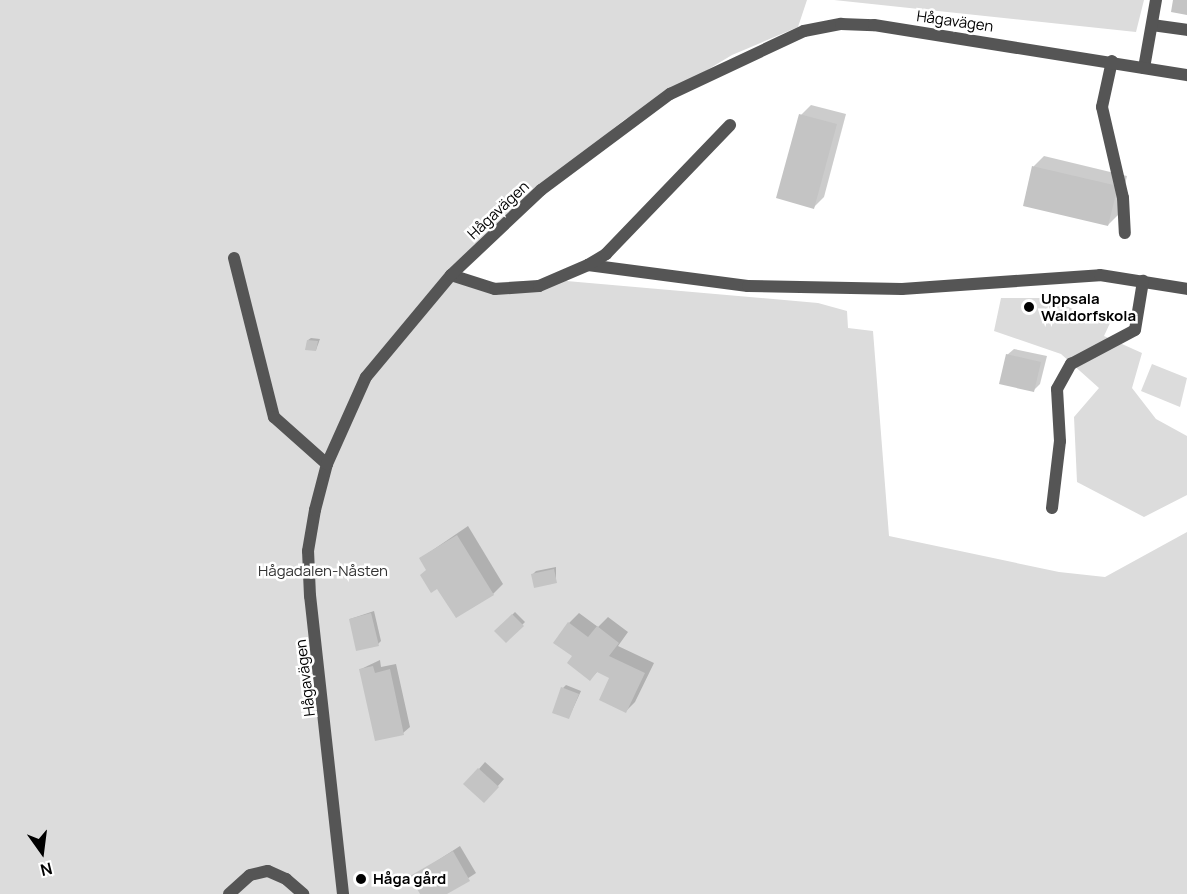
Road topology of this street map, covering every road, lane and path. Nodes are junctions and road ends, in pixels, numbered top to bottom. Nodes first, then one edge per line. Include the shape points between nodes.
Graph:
1 (1156, 0) edge
2 (1152, 25) junction
3 (1187, 30) edge
4 (1112, 61) junction
5 (1144, 68) junction
6 (1187, 75) edge
7 (730, 125) dead end
8 (1125, 233) dead end
9 (234, 258) dead end
10 (588, 266) junction
11 (451, 274) junction
12 (1143, 281) junction
13 (1187, 289) edge
14 (327, 464) junction
15 (1052, 508) dead end
16 (229, 894) edge
17 (303, 894) edge
18 (343, 894) edge

1 - 2 street
2 - 3 street
2 - 5 street
4 - 5 street, Hågavägen
4 - 8 street via 1102,107 1123,198
4 - 11 street, Hågavägen via 874,25 841,24 804,32 669,94 541,190
5 - 6 street, Hågavägen
7 - 10 street via 614,247
9 - 14 street via 274,417
10 - 11 street via 539,286 495,289
10 - 12 street via 748,286 902,289 1100,275
11 - 14 street, Hågavägen via 366,377
12 - 13 street
12 - 15 street via 1135,330 1071,364 1057,389 1060,441
14 - 18 street, Hågavägen via 308,551
16 - 17 street via 250,875 268,871 286,879

